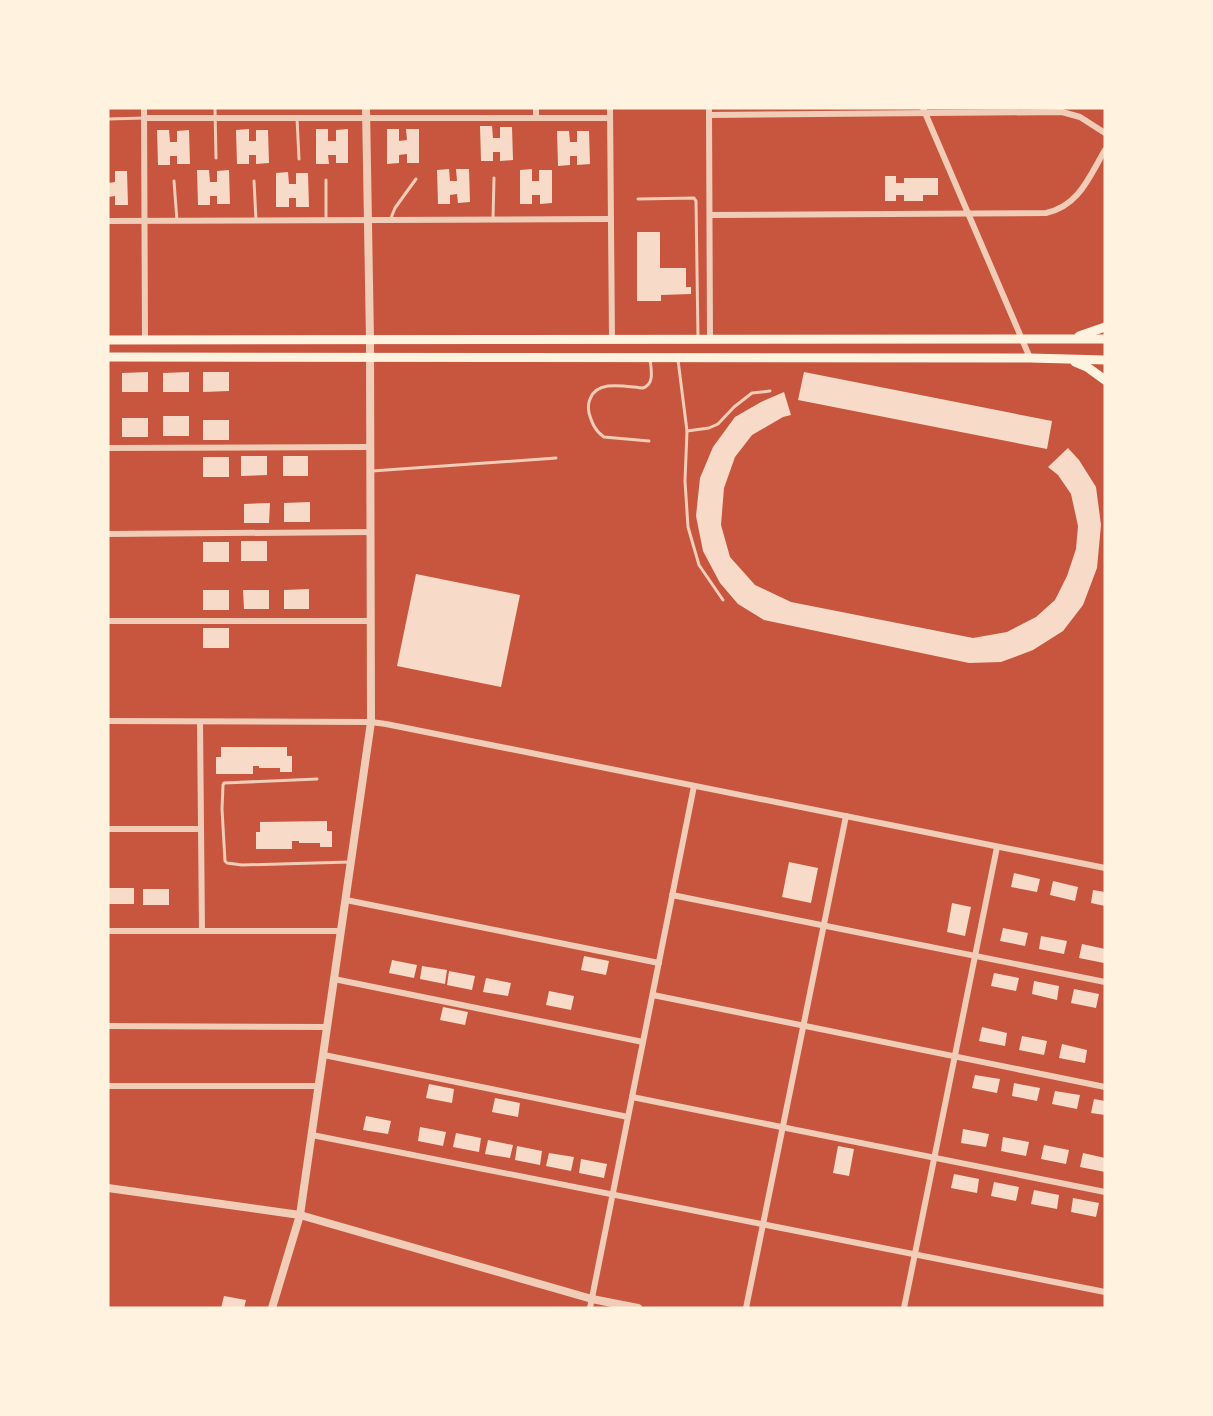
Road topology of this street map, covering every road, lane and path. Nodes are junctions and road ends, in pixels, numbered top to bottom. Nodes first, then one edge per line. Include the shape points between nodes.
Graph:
1 (144, 108) edge
2 (215, 108) edge
3 (366, 108) edge
4 (435, 108) edge
5 (536, 108) edge
6 (610, 108) edge
7 (924, 110) edge
8 (709, 112) edge
9 (144, 118) junction
10 (216, 118) junction
11 (297, 118) junction
12 (366, 118) junction
13 (436, 118) junction
14 (536, 118) junction
15 (610, 118) junction
16 (108, 119) edge
17 (1105, 133) edge
18 (1105, 150) edge
19 (216, 158) dead end
20 (299, 159) dead end
21 (494, 178) dead end
22 (416, 179) dead end
23 (326, 180) dead end
24 (174, 181) dead end
25 (254, 181) dead end
26 (638, 199) dead end
27 (968, 213) junction
28 (710, 215) junction
29 (493, 219) junction
30 (611, 219) junction
31 (256, 220) junction
32 (326, 220) junction
33 (368, 220) junction
34 (390, 220) junction
35 (108, 221) edge
36 (145, 221) junction
37 (177, 221) junction
38 (1105, 327) edge
39 (1022, 339) junction
40 (1063, 339) junction
41 (1105, 339) edge
42 (108, 340) edge
43 (145, 340) junction
44 (370, 340) junction
45 (612, 340) junction
46 (698, 340) junction
47 (710, 340) junction
48 (108, 357) edge
49 (370, 358) junction
50 (650, 358) junction
51 (677, 358) junction
52 (1030, 358) junction
53 (1067, 359) junction
54 (1105, 360) edge
55 (1105, 380) edge
56 (770, 392) dead end
57 (687, 431) junction
58 (649, 441) dead end
59 (370, 447) junction
60 (108, 448) edge
61 (556, 458) dead end
62 (370, 471) junction
63 (370, 532) junction
64 (108, 534) edge
65 (723, 600) dead end
66 (108, 621) edge
67 (371, 621) junction
68 (108, 721) edge
69 (200, 722) junction
70 (371, 722) junction
71 (317, 779) dead end
72 (694, 786) junction
73 (846, 816) junction
74 (108, 829) edge
75 (201, 829) junction
76 (997, 847) junction
77 (352, 861) junction
78 (1105, 868) edge
79 (672, 896) junction
80 (346, 900) junction
81 (824, 926) junction
82 (108, 931) edge
83 (202, 931) junction
84 (341, 931) junction
85 (975, 956) junction
86 (659, 963) junction
87 (334, 979) junction
88 (1105, 982) edge
89 (653, 995) junction
90 (108, 1026) edge
91 (804, 1026) junction
92 (327, 1027) junction
93 (643, 1042) junction
94 (324, 1055) junction
95 (954, 1056) junction
96 (108, 1086) edge
97 (319, 1086) junction
98 (1105, 1087) edge
99 (632, 1097) junction
100 (628, 1117) junction
101 (783, 1127) junction
102 (312, 1135) junction
103 (934, 1157) junction
104 (108, 1188) edge
105 (1105, 1192) edge
106 (613, 1195) junction
107 (300, 1215) junction
108 (763, 1224) junction
109 (914, 1254) junction
110 (1105, 1292) edge
111 (592, 1299) junction
112 (274, 1308) edge
113 (590, 1308) edge
114 (638, 1308) edge
115 (746, 1308) edge
116 (903, 1308) edge

1 - 9 street
2 - 10 lane
3 - 12 street
4 - 13 street
5 - 14 street
6 - 15 street
7 - 8 street
7 - 17 street via 1062,112
7 - 27 street
8 - 28 street
9 - 10 street
9 - 16 lane
9 - 36 street
10 - 11 street
10 - 19 lane
11 - 12 street
11 - 20 lane
12 - 13 street
12 - 33 street
13 - 14 street
14 - 15 street
15 - 30 street
18 - 27 street via 1078,194 1061,209 1046,213
21 - 29 lane
22 - 34 lane
23 - 32 lane
24 - 37 lane
25 - 31 lane
26 - 46 lane via 696,201
27 - 28 street
27 - 39 street
28 - 47 street
29 - 30 street
29 - 34 street
30 - 45 street
31 - 32 street
31 - 37 street
32 - 33 street
33 - 34 street
33 - 44 street
35 - 36 street
36 - 37 street
36 - 43 street
38 - 40 main road
39 - 40 main road
39 - 47 main road
39 - 52 street
40 - 41 main road
42 - 43 main road
43 - 44 main road
44 - 45 main road
44 - 49 street
45 - 46 main road
46 - 47 main road
48 - 49 main road
49 - 50 main road
49 - 59 street
50 - 51 main road
50 - 58 lane via 647,387 596,389 588,408 592,423 604,437
51 - 52 main road
51 - 57 lane
52 - 53 main road
53 - 54 main road
53 - 55 main road
56 - 57 lane via 752,393 718,423
57 - 65 lane via 688,527 699,565
59 - 60 street
59 - 62 street
61 - 62 lane
62 - 63 street
63 - 64 street
63 - 67 street
66 - 67 street
67 - 70 street
68 - 69 street
69 - 70 street
69 - 75 street
70 - 72 street
70 - 77 street
71 - 77 lane via 224,783 225,861 242,866
72 - 73 street
72 - 79 street
73 - 76 street
73 - 81 street
74 - 75 street
75 - 83 street
76 - 78 street
76 - 85 street
77 - 80 street
79 - 81 street
79 - 86 street
80 - 84 street
80 - 86 street
81 - 85 street
81 - 91 street
82 - 83 street
83 - 84 street
84 - 87 street
85 - 88 street
85 - 95 street
86 - 89 street
87 - 92 street
87 - 93 street
89 - 91 street
89 - 93 street
90 - 92 street
91 - 95 street
91 - 101 street
92 - 94 street
93 - 99 street
94 - 97 street
94 - 100 street
95 - 98 street
95 - 103 street
96 - 97 street
97 - 102 street
99 - 100 street
99 - 101 street
100 - 106 street
101 - 103 street
101 - 108 street
102 - 106 street
102 - 107 street
103 - 105 street
103 - 109 street
104 - 107 street
106 - 108 street
106 - 111 street
107 - 111 street
107 - 112 street
108 - 109 street
108 - 115 street
109 - 110 street
109 - 116 street
111 - 113 street
111 - 114 street

